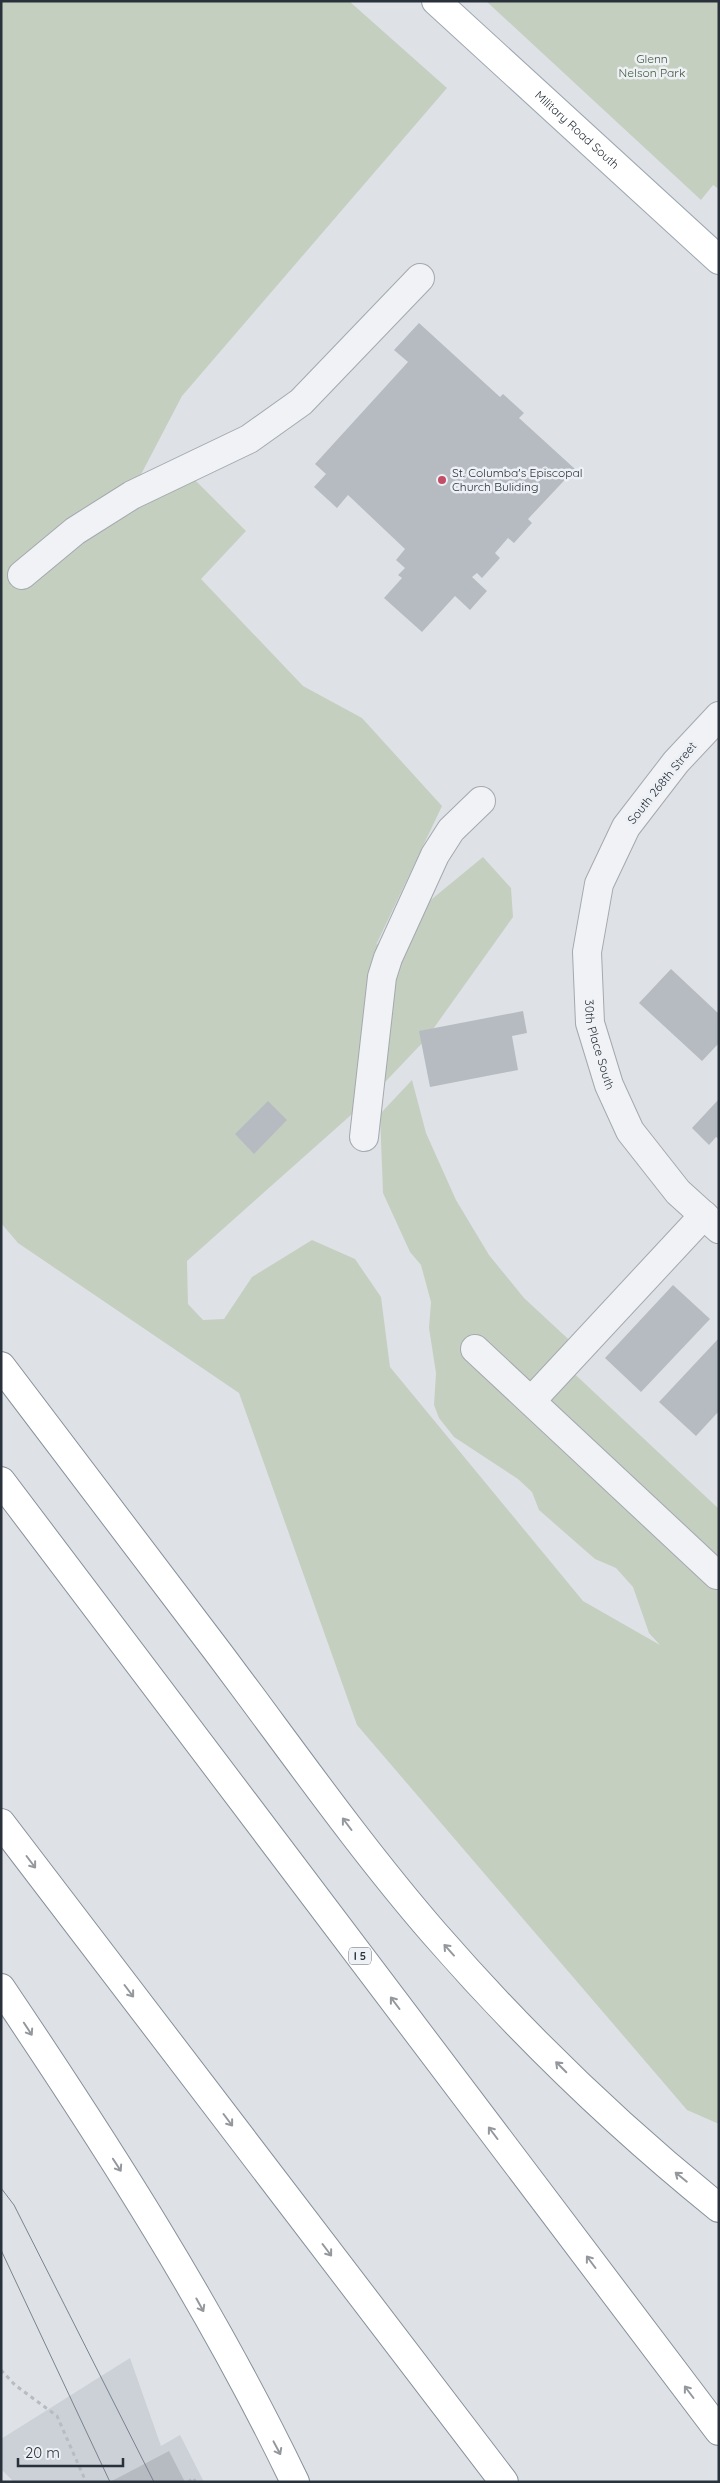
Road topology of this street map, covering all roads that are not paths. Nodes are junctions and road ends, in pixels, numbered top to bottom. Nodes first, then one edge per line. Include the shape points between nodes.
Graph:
1 (436, 1) edge
2 (719, 260) edge
3 (420, 278) dead end
4 (22, 575) dead end
5 (719, 716) edge
6 (481, 801) dead end
7 (626, 827) joint
8 (364, 1137) dead end
9 (711, 1222) edge
10 (475, 1349) dead end
11 (1, 1366) edge
12 (532, 1400) junction
13 (1, 1481) edge
14 (717, 1575) dead end
15 (1, 1823) edge
16 (1, 1988) edge
17 (719, 2208) edge
18 (719, 2431) edge
19 (295, 2482) edge
20 (504, 2482) edge

1 - 2 main road, Military Road South
3 - 4 street via 293,408 250,439 132,495 75,531
5 - 7 street, South 268th Street via 676,762
6 - 8 street via 451,830 435,854 388,958 382,978
7 - 9 street, 30th Place South via 598,884 586,952 590,1023 609,1085 630,1131 678,1192
9 - 12 street
10 - 12 street
17 -> 11 main road via 657,2158 582,2088 515,2022 434,1933 360,1841
12 - 14 street
18 -> 13 main road, I 5
15 -> 20 main road
16 -> 19 main road via 125,2176

